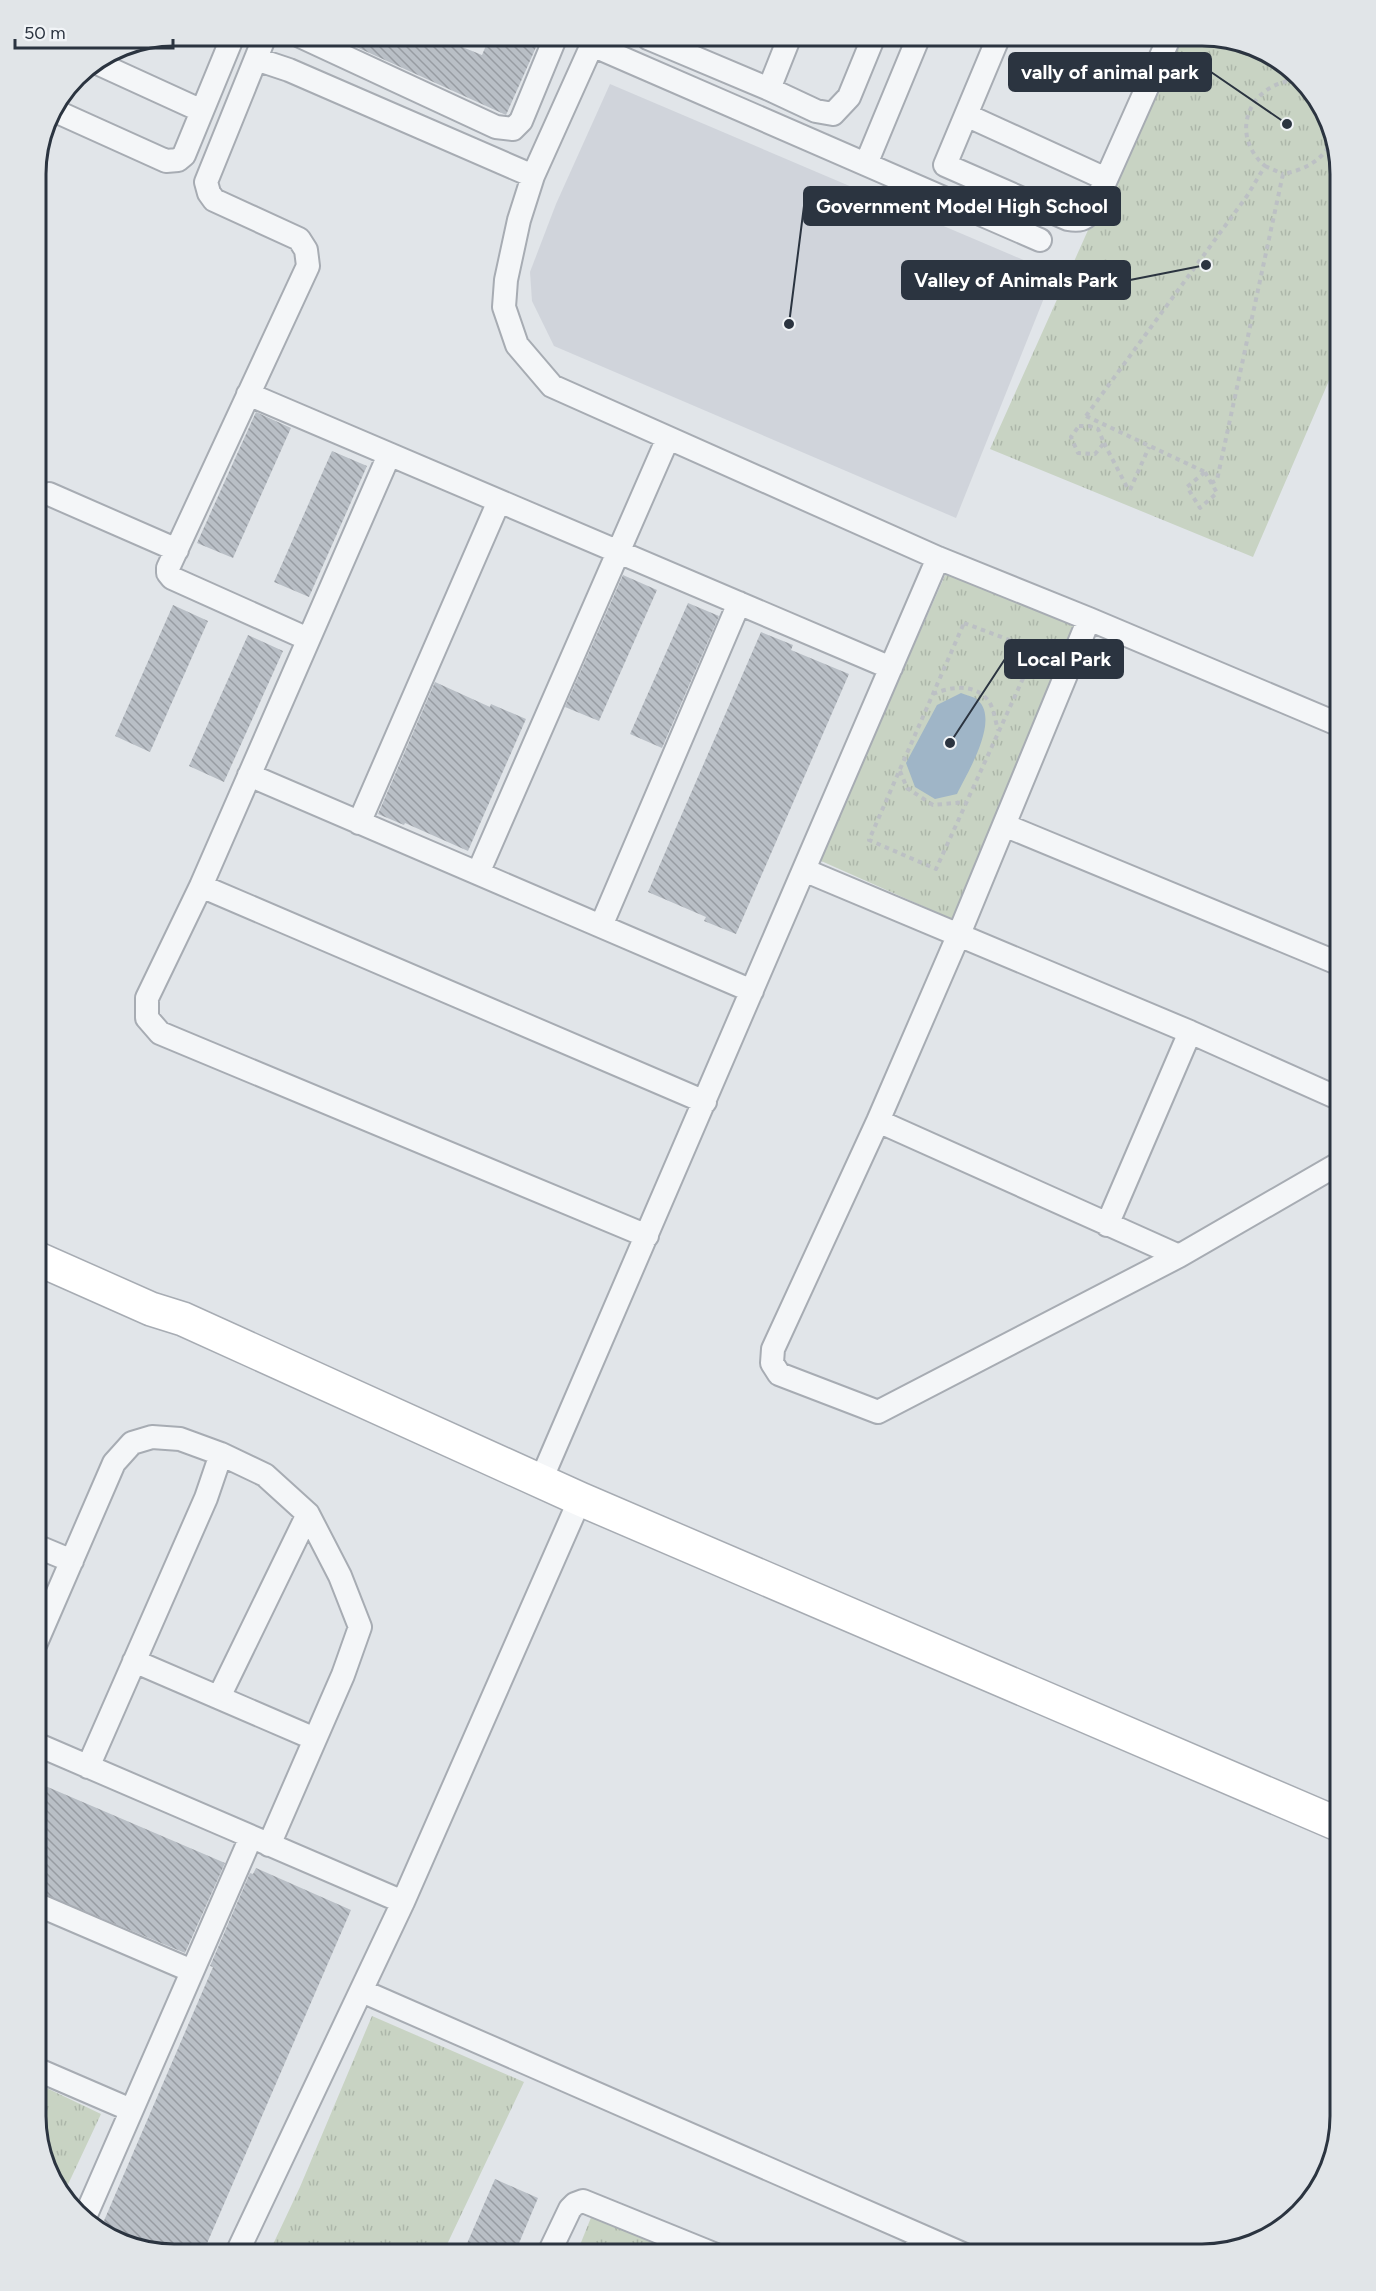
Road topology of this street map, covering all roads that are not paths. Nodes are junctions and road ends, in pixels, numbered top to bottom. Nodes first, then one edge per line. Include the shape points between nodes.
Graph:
1 (228, 47) edge
2 (261, 47) edge
3 (324, 47) edge
4 (551, 47) edge
5 (591, 47) edge
6 (609, 47) edge
7 (669, 47) edge
8 (786, 47) edge
9 (869, 47) edge
10 (914, 47) edge
11 (994, 47) edge
12 (1165, 47) edge
13 (256, 59) junction
14 (106, 67) edge
15 (769, 89) junction
16 (202, 111) junction
17 (62, 114) edge
18 (966, 115) junction
19 (866, 164) junction
20 (533, 176) junction
21 (1106, 179) junction
22 (1040, 240) dead end
23 (248, 394) junction
24 (668, 438) junction
25 (389, 455) junction
26 (49, 494) dead end
27 (499, 501) junction
28 (177, 550) junction
29 (618, 552) junction
30 (938, 558) junction
31 (739, 603) junction
32 (1089, 619) junction
33 (308, 639) junction
34 (891, 668) junction
35 (1330, 721) edge
36 (249, 776) junction
37 (359, 823) junction
38 (1004, 825) junction
39 (804, 870) junction
40 (477, 873) junction
41 (201, 886) junction
42 (601, 926) junction
43 (959, 934) junction
44 (1330, 960) edge
45 (753, 991) junction
46 (1190, 1032) junction
47 (1330, 1095) edge
48 (705, 1102) junction
49 (878, 1121) junction
50 (1330, 1169) edge
51 (1107, 1225) junction
52 (647, 1236) junction
53 (1179, 1256) junction
54 (46, 1263) edge
55 (221, 1454) junction
56 (541, 1480) junction
57 (580, 1499) junction
58 (309, 1514) junction
59 (46, 1550) edge
60 (72, 1561) junction
61 (46, 1616) edge
62 (134, 1661) junction
63 (219, 1697) junction
64 (315, 1739) junction
65 (46, 1749) edge
66 (88, 1767) junction
67 (1330, 1821) edge
68 (260, 1841) junction
69 (403, 1902) junction
70 (46, 1908) edge
71 (192, 1971) junction
72 (362, 1991) junction
73 (46, 2073) edge
74 (131, 2110) junction
75 (88, 2211) edge
76 (242, 2244) edge
77 (553, 2244) edge
78 (689, 2244) edge
79 (914, 2244) edge

1 - 16 street
2 - 13 street
3 - 4 street via 496,127 513,129 521,121
5 - 20 street
6 - 19 street
7 - 15 street
8 - 15 street
9 - 15 street via 849,97 833,114 816,111
10 - 19 street
11 - 18 street
12 - 21 street
13 - 20 street
13 - 23 street via 207,182 209,193 214,200 299,239 306,250 308,266
14 - 16 street
16 - 17 street via 184,155 166,161
18 - 21 street
18 - 21 street via 945,165 1077,221 1092,211
19 - 22 street
20 - 24 street via 519,220 505,289 504,307 517,345 552,386
23 - 25 street
23 - 28 street
24 - 29 street
24 - 30 street
25 - 27 street
25 - 33 street
26 - 28 street
27 - 29 street
27 - 37 street
28 - 33 street via 168,568 172,578
29 - 31 street
29 - 40 street
30 - 32 street
30 - 34 street
31 - 34 street
31 - 42 street
32 - 35 street
32 - 38 street
33 - 36 street
34 - 39 street
36 - 37 street
36 - 41 street
37 - 40 street
38 - 43 street
38 - 44 street
39 - 43 street
39 - 45 street
40 - 42 street
41 - 48 street
41 - 52 street via 147,998 147,1018 160,1033
42 - 45 street
43 - 46 street
43 - 49 street
45 - 48 street
46 - 47 street
46 - 51 street
48 - 52 street
49 - 51 street
49 - 53 street via 774,1349 772,1363 779,1374 878,1412
50 - 53 street
51 - 53 street
52 - 56 street
54 - 56 main road via 151,1309 183,1318
55 - 58 street via 265,1475
55 - 60 street via 180,1439 152,1437 132,1443 114,1463
55 - 62 street via 206,1498
56 - 57 main road
57 - 67 main road
57 - 69 street
58 - 63 street
58 - 64 street via 360,1627
59 - 60 street
60 - 61 street
62 - 63 street
62 - 66 street
63 - 64 street
64 - 68 street
65 - 66 street
66 - 68 street
68 - 69 street
68 - 71 street
69 - 72 street
70 - 71 street
71 - 74 street
72 - 76 street
72 - 79 street
73 - 74 street
74 - 75 street
77 - 78 street via 570,2209 583,2201

